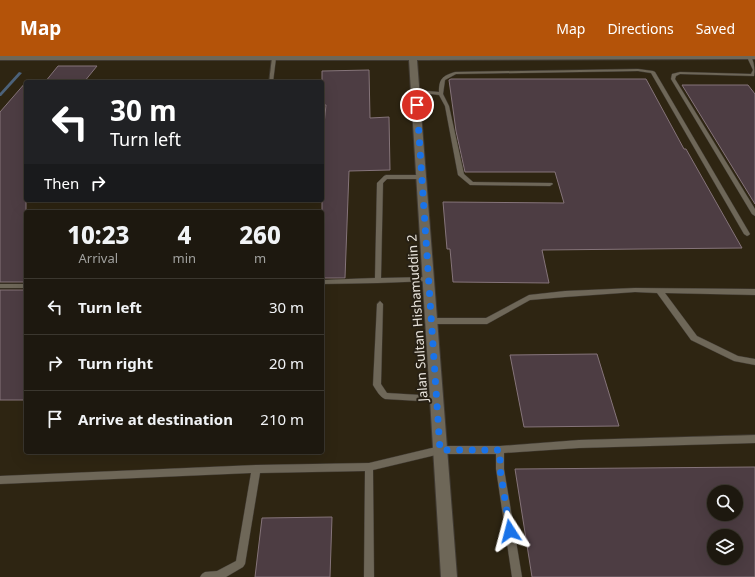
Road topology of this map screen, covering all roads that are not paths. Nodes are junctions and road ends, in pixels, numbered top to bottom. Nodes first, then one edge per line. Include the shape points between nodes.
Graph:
1 (752, 57) edge
2 (0, 58) edge
3 (274, 58) junction
4 (413, 58) junction
5 (753, 77) edge
6 (271, 80) edge
7 (416, 91) junction
8 (441, 94) junction
9 (422, 177) junction
10 (550, 184) dead end
11 (755, 214) edge
12 (747, 234) dead end
13 (429, 279) junction
14 (378, 281) junction
15 (324, 282) edge
16 (1, 286) dead end
17 (24, 286) edge
18 (659, 290) junction
19 (755, 292) edge
20 (380, 304) dead end
21 (432, 321) junction
22 (755, 362) edge
23 (437, 399) junction
24 (755, 438) edge
25 (440, 450) junction
26 (500, 450) junction
27 (369, 467) junction
28 (256, 469) junction
29 (0, 480) edge
30 (205, 577) edge
31 (369, 577) edge
32 (449, 577) edge
33 (517, 577) edge

1 - 4 street
1 - 5 lane via 755,70
2 - 3 street
3 - 4 street
3 - 6 lane
4 - 7 street, Jalan Sultan Hishamuddin 2
5 - 11 lane via 680,73 674,75 673,79
7 - 8 lane
7 - 9 street, Jalan Sultan Hishamuddin 2
8 - 10 lane via 447,106 461,174 472,184
8 - 12 lane via 441,83 445,76 455,73 638,70 653,72
9 - 13 street, Jalan Sultan Hishamuddin 2
9 - 14 lane via 386,177 380,183
13 - 14 lane
13 - 21 street, Jalan Sultan Hishamuddin 2
14 - 15 lane
16 - 17 lane
18 - 19 lane
18 - 21 lane via 529,298 487,321
18 - 22 lane via 694,338 738,359
20 - 23 lane via 377,385 385,396
21 - 23 street, Jalan Sultan Hishamuddin 2
23 - 25 street, Jalan Sultan Hishamuddin 2
24 - 26 lane via 579,444
25 - 26 lane
25 - 27 lane
25 - 32 street, Jalan Sultan Hishamuddin 2
26 - 33 lane via 500,469
27 - 28 lane
27 - 31 lane
28 - 29 lane
28 - 30 lane via 240,564 218,576

